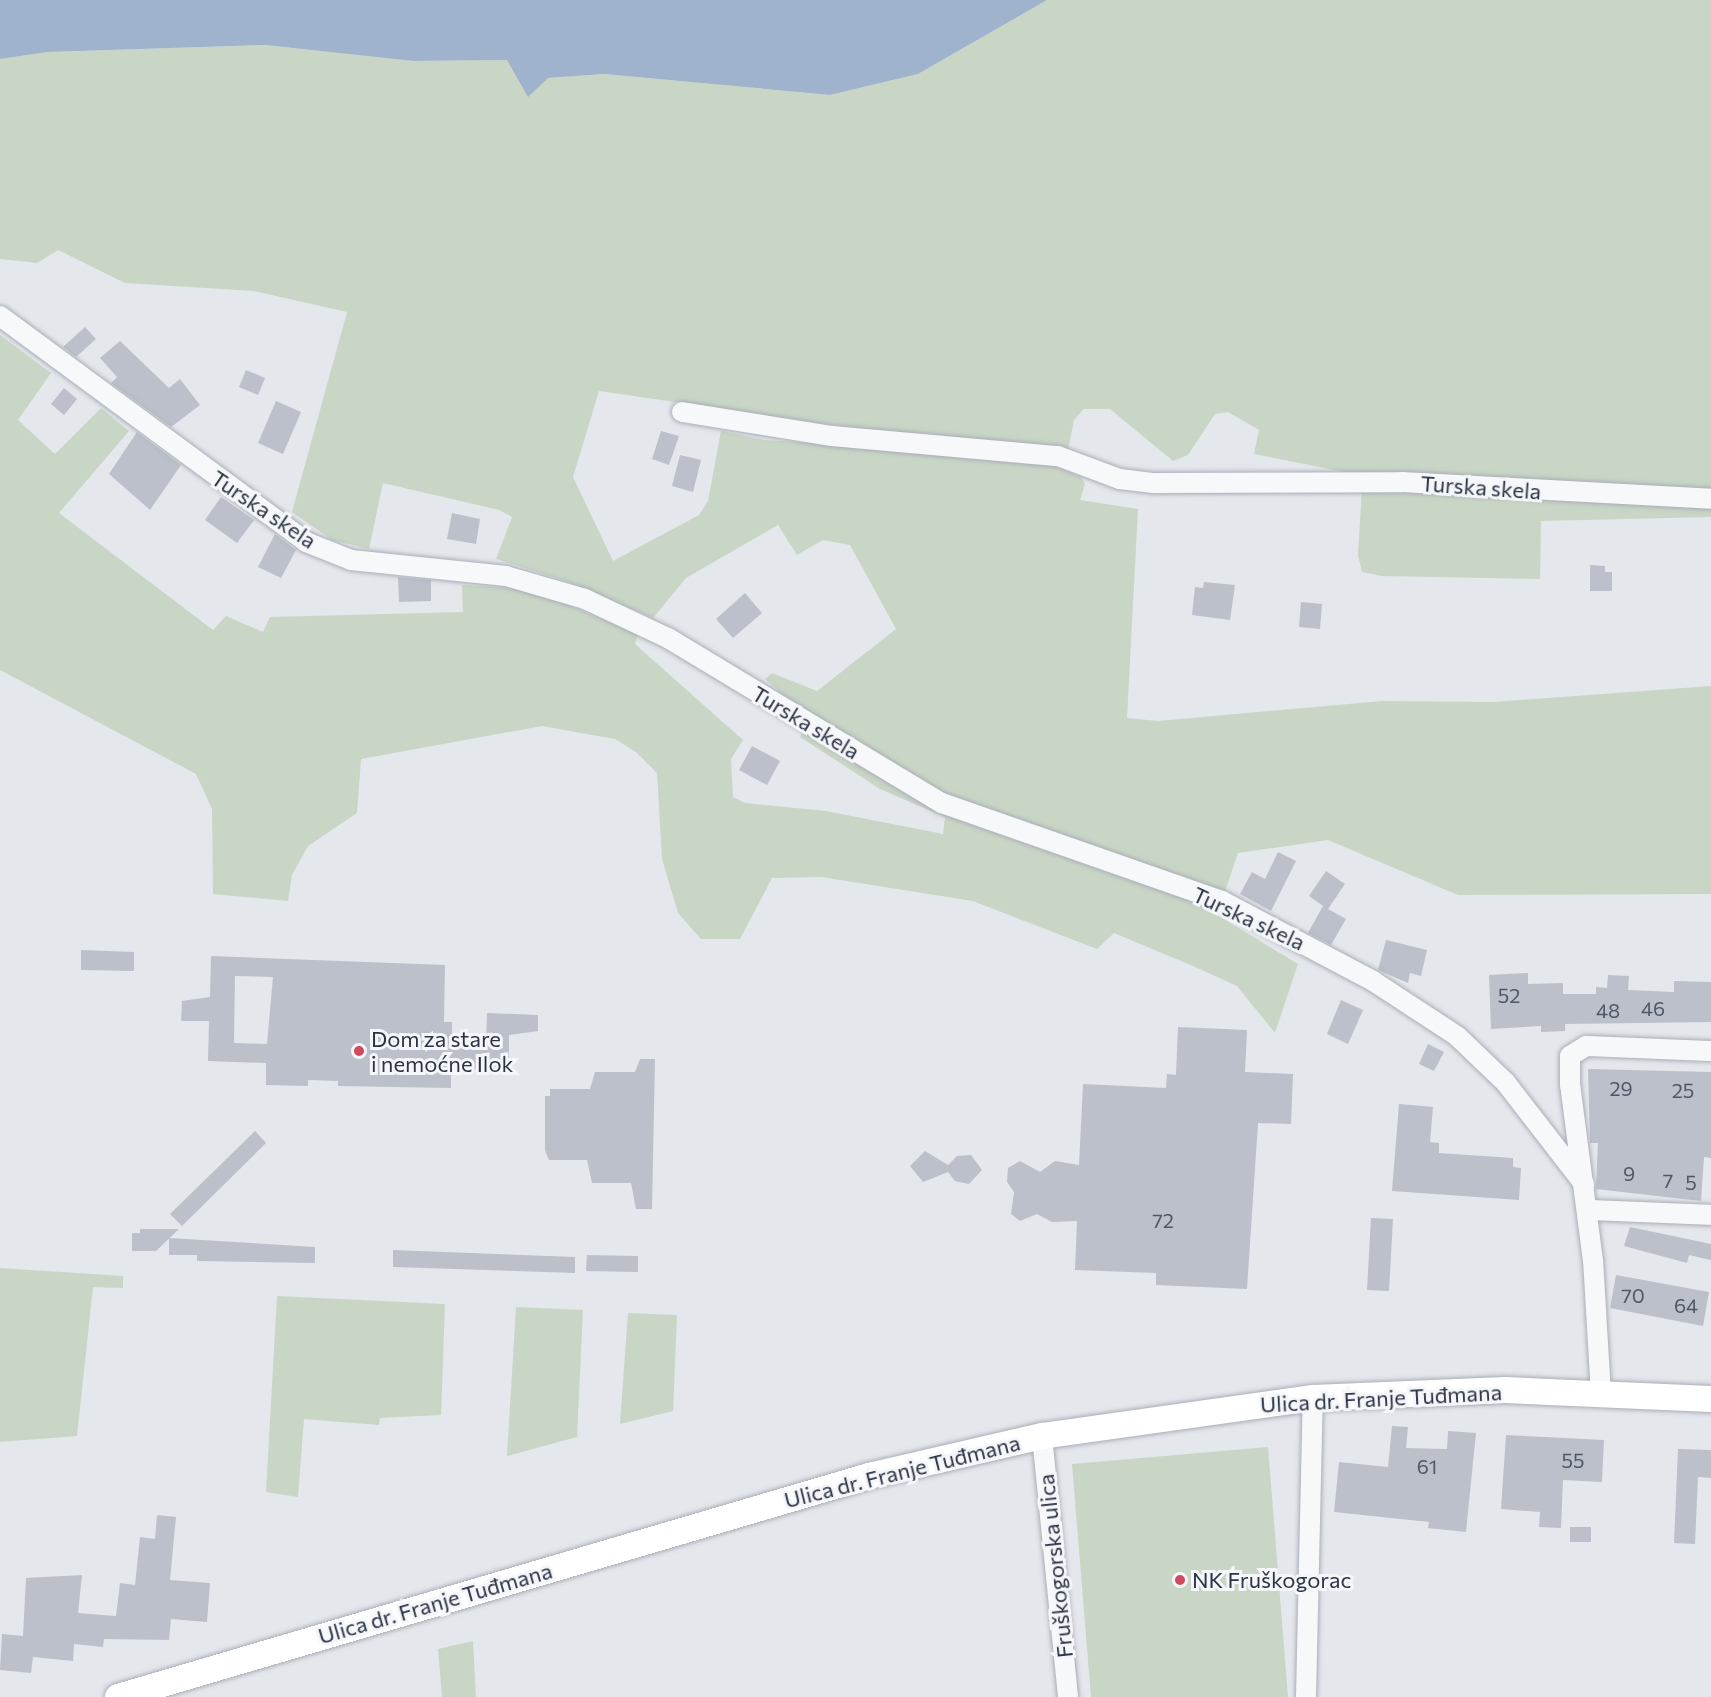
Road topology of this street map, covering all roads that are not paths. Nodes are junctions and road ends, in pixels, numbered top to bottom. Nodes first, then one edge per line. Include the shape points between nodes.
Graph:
1 (0, 316) edge
2 (682, 412) dead end
3 (1711, 499) edge
4 (1711, 1051) edge
5 (1584, 1184) junction
6 (1588, 1210) junction
7 (1711, 1215) edge
8 (1601, 1394) junction
9 (1313, 1398) junction
10 (1711, 1399) edge
11 (1042, 1436) junction
12 (118, 1697) edge
13 (1068, 1697) edge
14 (1306, 1697) edge

1 - 5 street, Turska skela via 306,542 351,560 506,576 585,599 668,638 942,803 1222,901 1362,975 1457,1036 1506,1083
2 - 3 street, Turska skela via 832,436 1058,456 1120,479 1152,483 1402,482
4 - 5 street via 1575,1049 1568,1068
5 - 6 street
6 - 7 street
6 - 8 street
8 - 9 main road, Ulica dr. Franje Tuđmana via 1505,1390
8 - 10 main road, Ulica dr. Franje Tuđmana
9 - 11 main road, Ulica dr. Franje Tuđmana
9 - 14 street
11 - 12 main road, Ulica dr. Franje Tuđmana via 869,1476
11 - 13 street, Fruškogorska ulica

